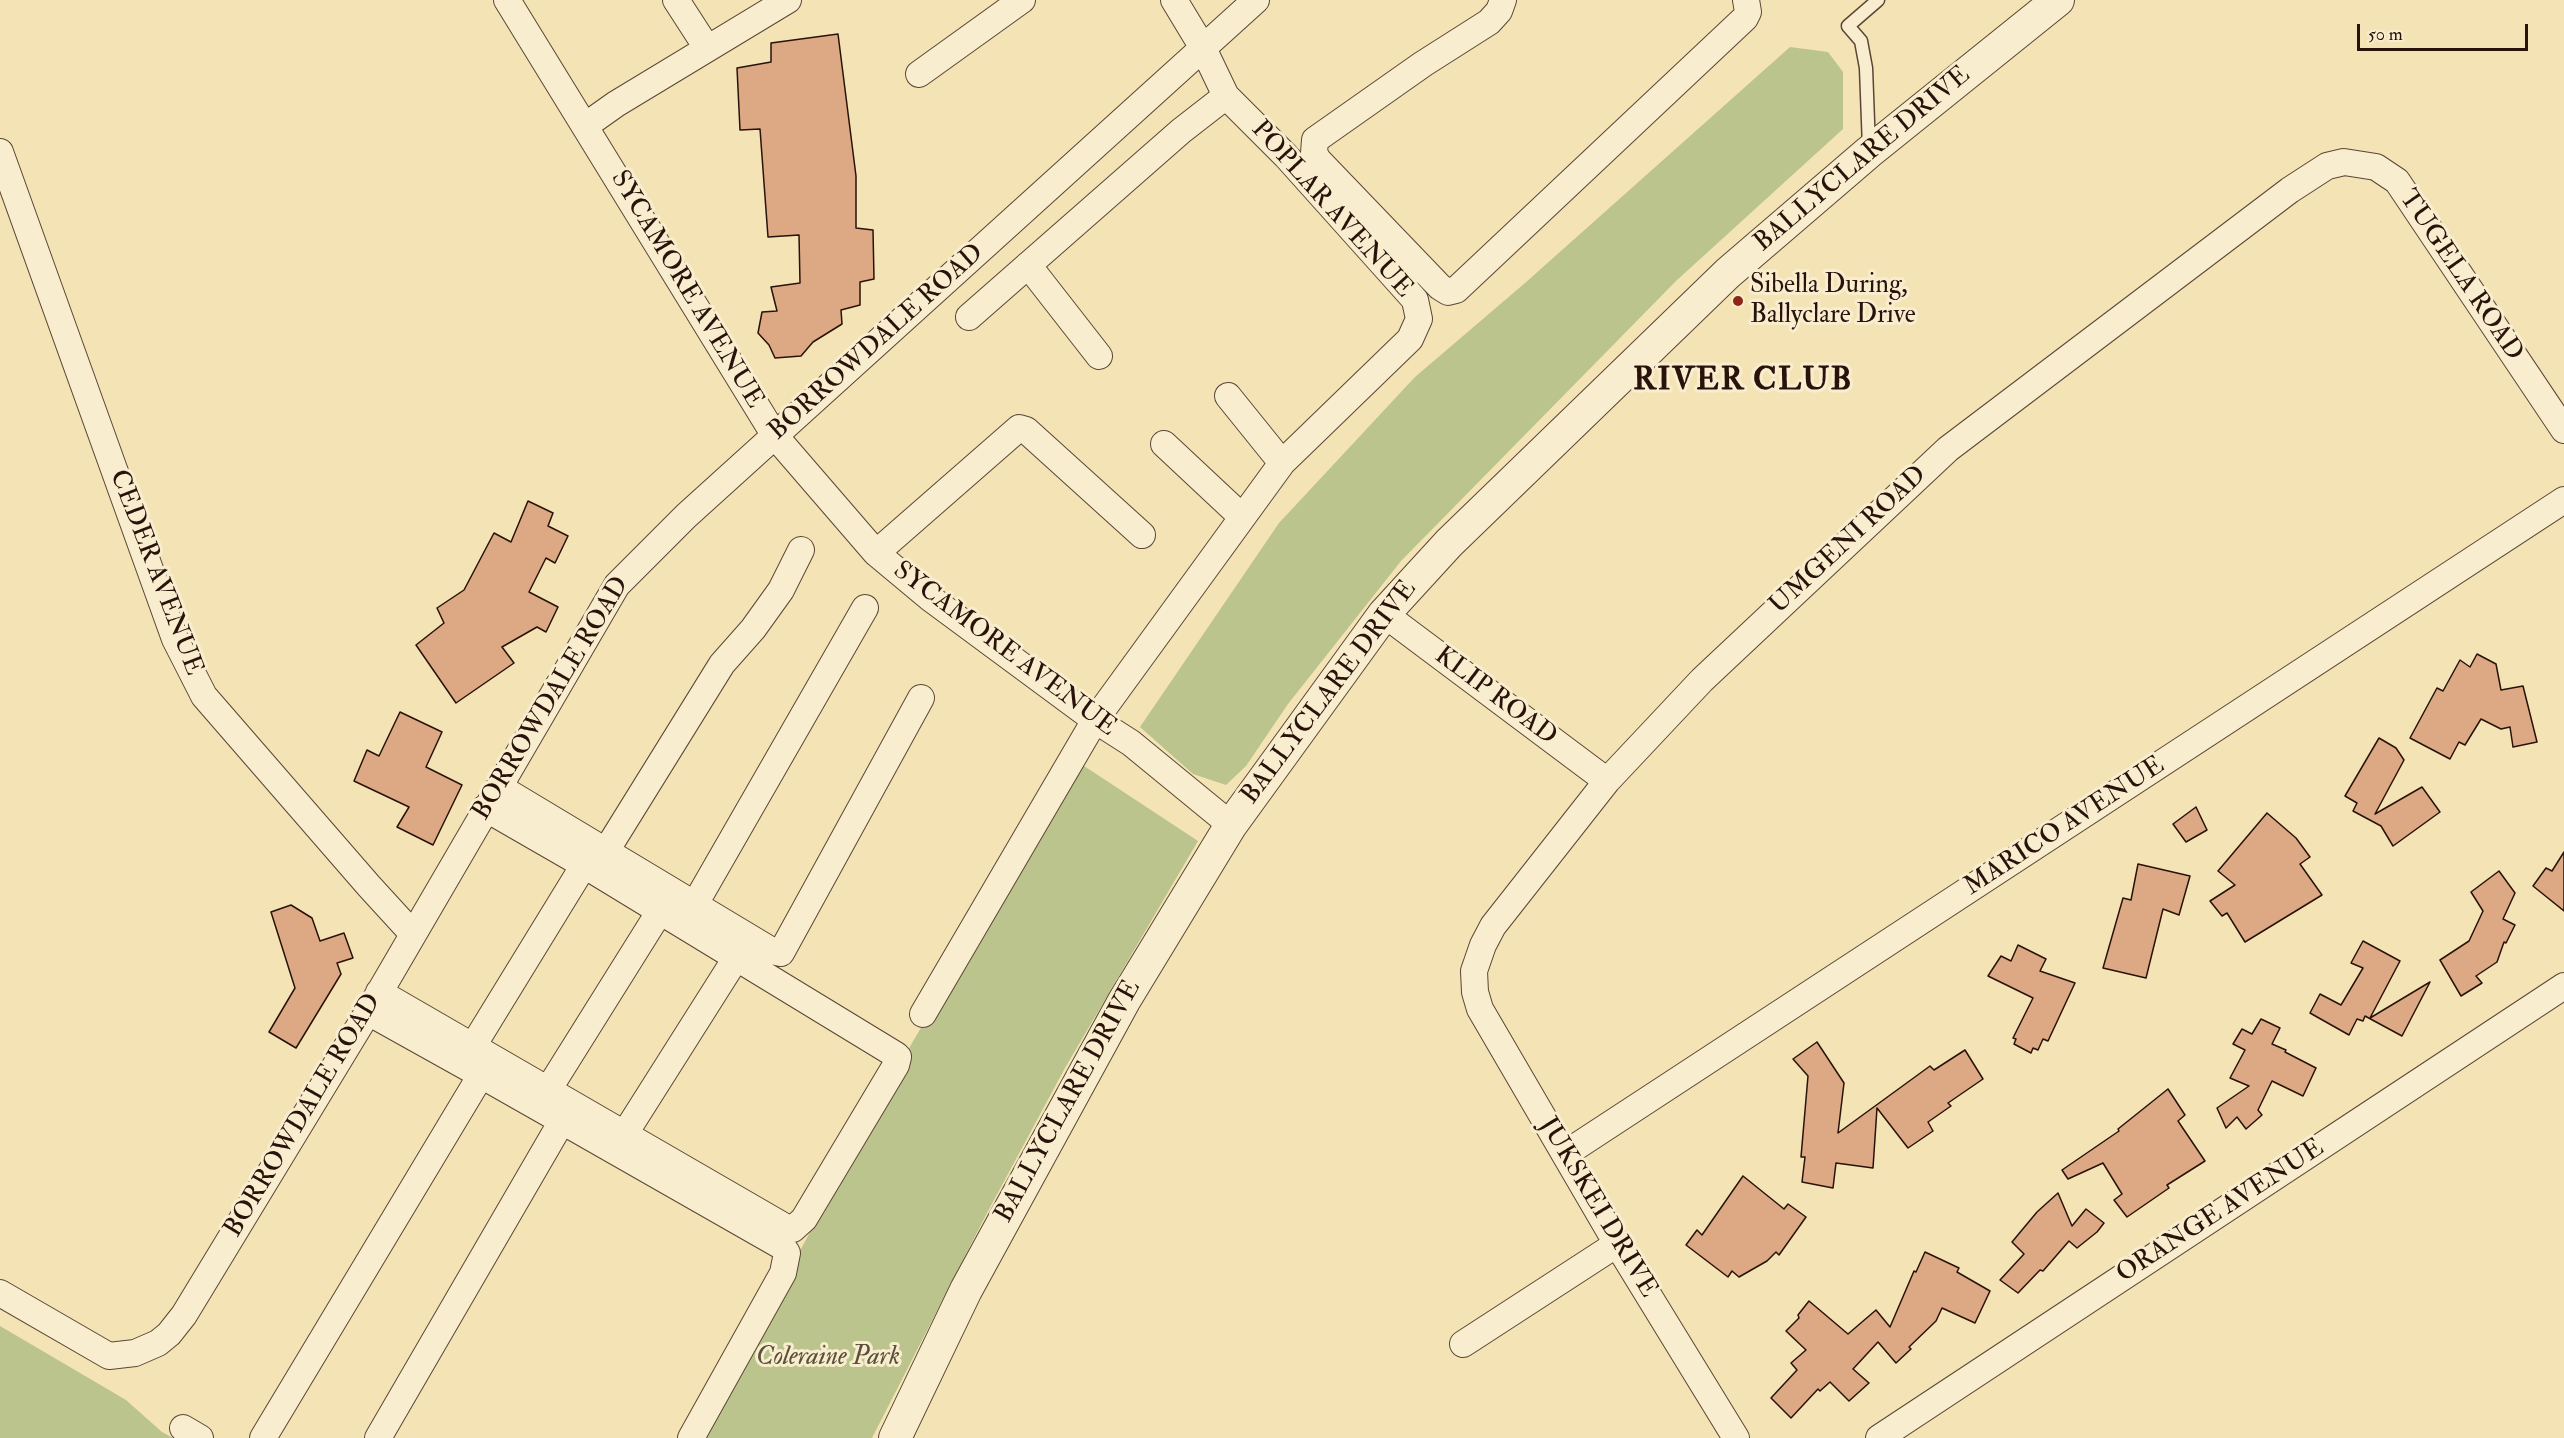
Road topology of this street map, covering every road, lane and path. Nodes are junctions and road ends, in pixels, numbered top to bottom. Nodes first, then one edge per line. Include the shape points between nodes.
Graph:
1 (507, 0) edge
2 (676, 0) edge
3 (788, 0) edge
4 (1022, 0) edge
5 (1174, 0) edge
6 (1256, 0) edge
7 (1503, 0) edge
8 (1746, 0) edge
9 (1878, 0) edge
10 (2058, 0) edge
11 (707, 48) junction
12 (1203, 48) junction
13 (920, 74) dead end
14 (1226, 96) junction
15 (585, 126) junction
16 (0, 152) edge
17 (1869, 152) junction
18 (2299, 184) joint
19 (5, 187) edge
20 (1028, 265) junction
21 (969, 317) dead end
22 (1099, 356) dead end
23 (1228, 396) dead end
24 (2564, 430) edge
25 (775, 435) junction
26 (1164, 444) dead end
27 (1282, 463) junction
28 (2564, 500) edge
29 (1242, 517) junction
30 (1142, 535) dead end
31 (801, 550) dead end
32 (876, 553) junction
33 (865, 608) dead end
34 (1384, 614) junction
35 (921, 698) dead end
36 (1095, 720) junction
37 (1607, 781) junction
38 (492, 798) junction
39 (1231, 825) junction
40 (606, 851) junction
41 (584, 865) junction
42 (695, 904) junction
43 (660, 911) junction
44 (412, 933) junction
45 (736, 958) junction
46 (1474, 971) joint
47 (2564, 986) edge
48 (374, 1002) junction
49 (923, 1014) dead end
50 (473, 1046) junction
51 (481, 1075) junction
52 (548, 1090) junction
53 (562, 1121) junction
54 (624, 1135) junction
55 (1565, 1154) junction
56 (1617, 1244) junction
57 (0, 1293) edge
58 (1464, 1344) dead end
59 (263, 1438) edge
60 (378, 1438) edge
61 (691, 1438) edge
62 (895, 1438) edge
63 (1736, 1438) edge
64 (1879, 1438) edge

1 - 15 street, SYCAMORE AVENUE
2 - 11 street
3 - 11 street
4 - 13 street
5 - 12 street, POPLAR AVENUE
6 - 12 street, BORROWDALE ROAD
7 - 8 street via 1489,22 1315,140 1318,160 1448,292 1456,290 1745,18
9 - 17 lane via 1848,26 1861,41 1866,68
10 - 17 street, BALLYCLARE DRIVE
11 - 15 street
12 - 14 street, POPLAR AVENUE
12 - 25 street, BORROWDALE ROAD
14 - 20 street
14 - 27 street, POPLAR AVENUE via 1286,156 1415,300 1419,319 1410,339
15 - 25 street, SYCAMORE AVENUE
16 - 19 street, CEDER AVENUE
17 - 34 street, BALLYCLARE DRIVE via 1728,273 1449,543
18 - 24 street, TUGELA ROAD via 2327,165 2344,162 2376,167 2397,181
18 - 37 street, UMGENI ROAD via 1948,449 1702,680
19 - 44 street, CEDER AVENUE via 50,288 175,639 204,696
20 - 21 street
20 - 22 street
23 - 27 street
25 - 32 street, SYCAMORE AVENUE
25 - 38 street, BORROWDALE ROAD via 616,585
26 - 29 street
27 - 29 street, POPLAR AVENUE
28 - 55 street, MARICO AVENUE
29 - 36 street, POPLAR AVENUE
30 - 32 street via 1026,430 1019,428
31 - 40 street via 781,590 722,664
32 - 36 street, SYCAMORE AVENUE via 930,598
33 - 42 street
34 - 37 street, KLIP ROAD
34 - 39 street, BALLYCLARE DRIVE
35 - 42 street via 782,952 772,951
36 - 39 street, SYCAMORE AVENUE via 1131,743
36 - 49 street, POPLAR AVENUE
37 - 46 street, UMGENI ROAD via 1493,926
38 - 40 street
38 - 41 street
38 - 44 street, BORROWDALE ROAD
39 - 62 street, BALLYCLARE DRIVE via 1107,1032 966,1290
40 - 42 street
41 - 43 street
41 - 50 street
43 - 45 street
43 - 52 street
44 - 48 street, BORROWDALE ROAD
45 - 54 street
45 - 54 street via 898,1057 804,1219 793,1229 787,1228
46 - 55 street, JUKSKEI DRIVE via 1480,1009
47 - 64 street, ORANGE AVENUE
48 - 50 street
48 - 51 street
48 - 57 street, BORROWDALE ROAD via 184,1315 158,1343 135,1353 109,1356
50 - 52 street
51 - 53 street
51 - 59 street
52 - 54 street
53 - 60 street
53 - 61 street via 783,1247 787,1253 783,1273
55 - 56 street, JUKSKEI DRIVE
56 - 58 street
56 - 63 street, JUKSKEI DRIVE

